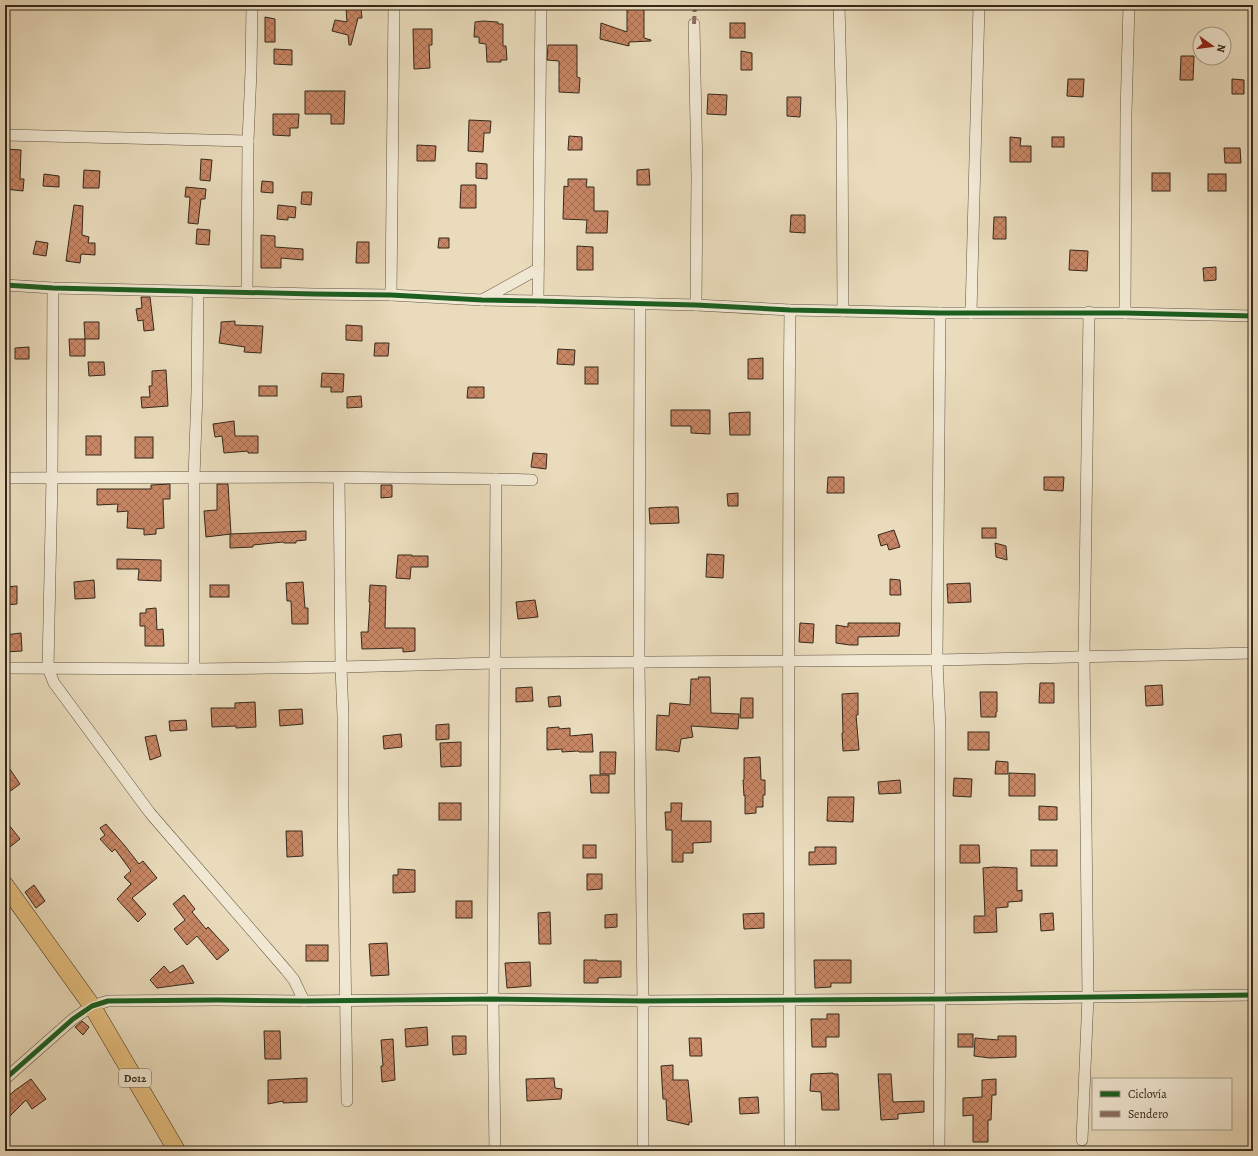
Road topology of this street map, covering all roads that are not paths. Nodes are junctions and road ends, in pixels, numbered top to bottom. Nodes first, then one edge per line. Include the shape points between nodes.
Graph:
1 (252, 5) edge
2 (394, 5) edge
3 (541, 5) edge
4 (839, 5) edge
5 (979, 5) edge
6 (1129, 5) edge
7 (694, 24) dead end
8 (5, 135) edge
9 (248, 140) junction
10 (538, 269) junction
11 (5, 285) edge
12 (53, 288) junction
13 (198, 291) junction
14 (247, 292) junction
15 (391, 295) junction
16 (482, 300) junction
17 (538, 300) junction
18 (640, 304) junction
19 (696, 305) junction
20 (790, 310) junction
21 (842, 311) junction
22 (1089, 312) junction
23 (1125, 312) junction
24 (940, 313) junction
25 (971, 313) junction
26 (1253, 316) edge
27 (5, 478) edge
28 (52, 478) junction
29 (194, 478) junction
30 (339, 478) junction
31 (496, 479) junction
32 (532, 480) dead end
33 (1253, 653) edge
34 (1084, 656) junction
35 (937, 660) junction
36 (788, 661) junction
37 (639, 662) junction
38 (495, 663) junction
39 (5, 668) edge
40 (48, 668) junction
41 (341, 668) junction
42 (194, 669) junction
43 (5, 885) edge
44 (1253, 995) edge
45 (1088, 996) junction
46 (493, 999) junction
47 (789, 999) junction
48 (940, 999) junction
49 (345, 1000) junction
50 (304, 1001) junction
51 (643, 1001) junction
52 (92, 1006) junction
53 (5, 1079) edge
54 (347, 1101) dead end
55 (1082, 1140) dead end
56 (177, 1151) edge
57 (494, 1151) edge
58 (643, 1151) edge
59 (790, 1151) edge
60 (939, 1151) edge

1 - 9 street
2 - 15 street
3 - 10 street
4 - 21 street
5 - 25 street
6 - 23 street
7 - 19 street
8 - 9 street
9 - 14 street
10 - 16 street
10 - 17 street
11 - 12 street
12 - 13 street
12 - 28 street
13 - 14 street
13 - 29 street
14 - 15 street
15 - 16 street
16 - 17 street
17 - 18 street
18 - 19 street
18 - 37 street
19 - 20 street
20 - 21 street
20 - 36 street
21 - 24 street
22 - 23 street
22 - 25 street
22 - 34 street
23 - 26 street
24 - 25 street
24 - 35 street
27 - 28 street
28 - 29 street
28 - 40 street
29 - 30 street
29 - 42 street
30 - 31 street
30 - 41 street
31 - 32 street
31 - 38 street
33 - 34 street
34 - 35 street
34 - 45 street
35 - 36 street
35 - 48 street via 940,728
36 - 37 street
36 - 47 street
37 - 38 street
37 - 51 street
38 - 41 street
38 - 46 street
39 - 40 street
40 - 42 street
40 - 50 street via 54,683 150,813 286,970
41 - 42 street
41 - 49 street
43 - 52 main road, D012
44 - 45 street
45 - 48 street
45 - 55 street
46 - 49 street
46 - 51 street
46 - 57 street
47 - 48 street
47 - 51 street
47 - 59 street
48 - 60 street
49 - 50 street
49 - 54 street
50 - 52 street via 108,1001
51 - 58 street
52 - 53 street
52 - 56 main road, D012

